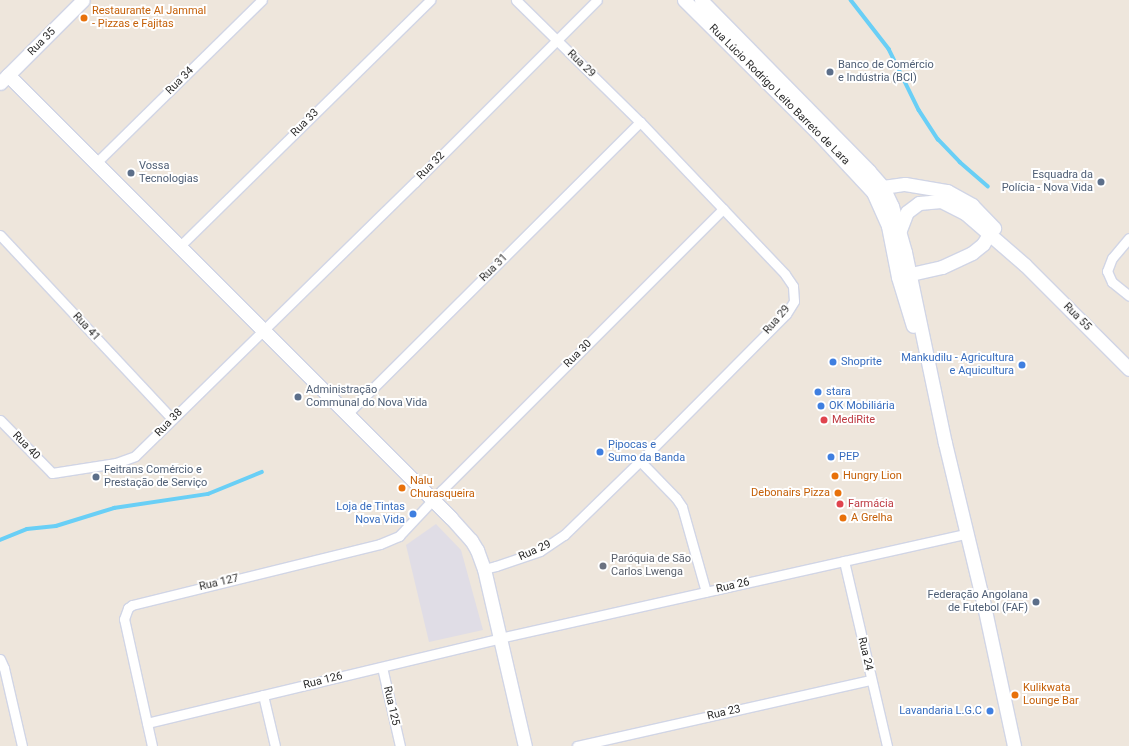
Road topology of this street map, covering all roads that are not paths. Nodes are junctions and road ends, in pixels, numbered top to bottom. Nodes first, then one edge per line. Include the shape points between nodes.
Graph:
1 (83, 0) edge
2 (262, 0) edge
3 (430, 0) edge
4 (516, 0) edge
5 (597, 0) edge
6 (684, 0) edge
7 (701, 0) edge
8 (557, 41) junction
9 (4, 79) edge
10 (640, 122) junction
11 (97, 162) junction
12 (878, 189) junction
13 (723, 209) junction
14 (900, 230) junction
15 (991, 231) junction
16 (0, 235) edge
17 (1129, 238) edge
18 (180, 246) junction
19 (904, 276) junction
20 (1129, 296) edge
21 (264, 330) junction
22 (1129, 369) edge
23 (347, 414) junction
24 (172, 419) junction
25 (0, 420) edge
26 (640, 461) junction
27 (52, 473) joint
28 (433, 500) junction
29 (966, 534) junction
30 (844, 561) junction
31 (484, 569) junction
32 (706, 592) junction
33 (500, 638) junction
34 (0, 658) edge
35 (382, 667) junction
36 (871, 680) junction
37 (263, 695) junction
38 (147, 723) junction
39 (22, 746) edge
40 (152, 746) edge
41 (275, 746) edge
42 (400, 746) edge
43 (525, 746) edge
44 (577, 746) edge
45 (887, 746) edge
46 (1014, 746) edge

1 - 9 street, Rua 35
2 - 11 street, Rua 34
3 - 18 street, Rua 33
4 - 8 street, Rua 29
5 - 8 street, Rua 32
6 - 12 street, Rua Lúcio Rodrigo Leito Barreto de Lara
7 - 12 street, Rua Lúcio Rodrigo Leito Barreto de Lara via 855,156
8 - 10 street, Rua 29
8 - 21 street, Rua 32
9 - 11 street
10 - 13 street, Rua 29
10 - 23 street, Rua 31
11 - 18 street
12 - 14 street via 892,206
12 - 15 street via 905,184 947,191 972,205
12 - 19 street
13 - 26 street, Rua 29 via 785,274 793,286 794,301 786,314
13 - 28 street, Rua 30
14 - 15 street via 904,216 913,206 934,201 948,204
14 - 19 street
15 - 19 street via 980,246 964,257 942,267
15 - 22 street, Rua 55
16 - 24 street, Rua 41
17 - 20 street via 1112,258 1107,271 1110,279
18 - 21 street
19 - 29 street
21 - 23 street
21 - 24 street, Rua 38
23 - 28 street
24 - 27 street, Rua 38 via 141,451 127,460
25 - 27 street, Rua 40
26 - 31 street, Rua 29 via 552,544
26 - 32 street via 682,507
28 - 31 street via 470,540
28 - 38 street, Rua 127 via 404,532 388,542 128,608 124,619
29 - 30 street, Rua 26
29 - 46 street
30 - 32 street, Rua 26
30 - 36 street, Rua 24
31 - 33 street
32 - 33 street, Rua 26
33 - 35 street, Rua 126
33 - 43 street
34 - 39 street
35 - 37 street, Rua 126
35 - 42 street, Rua 125
36 - 44 street, Rua 23
36 - 45 street, Rua 24
37 - 38 street, Rua 126
37 - 41 street
38 - 40 street, Rua 127

